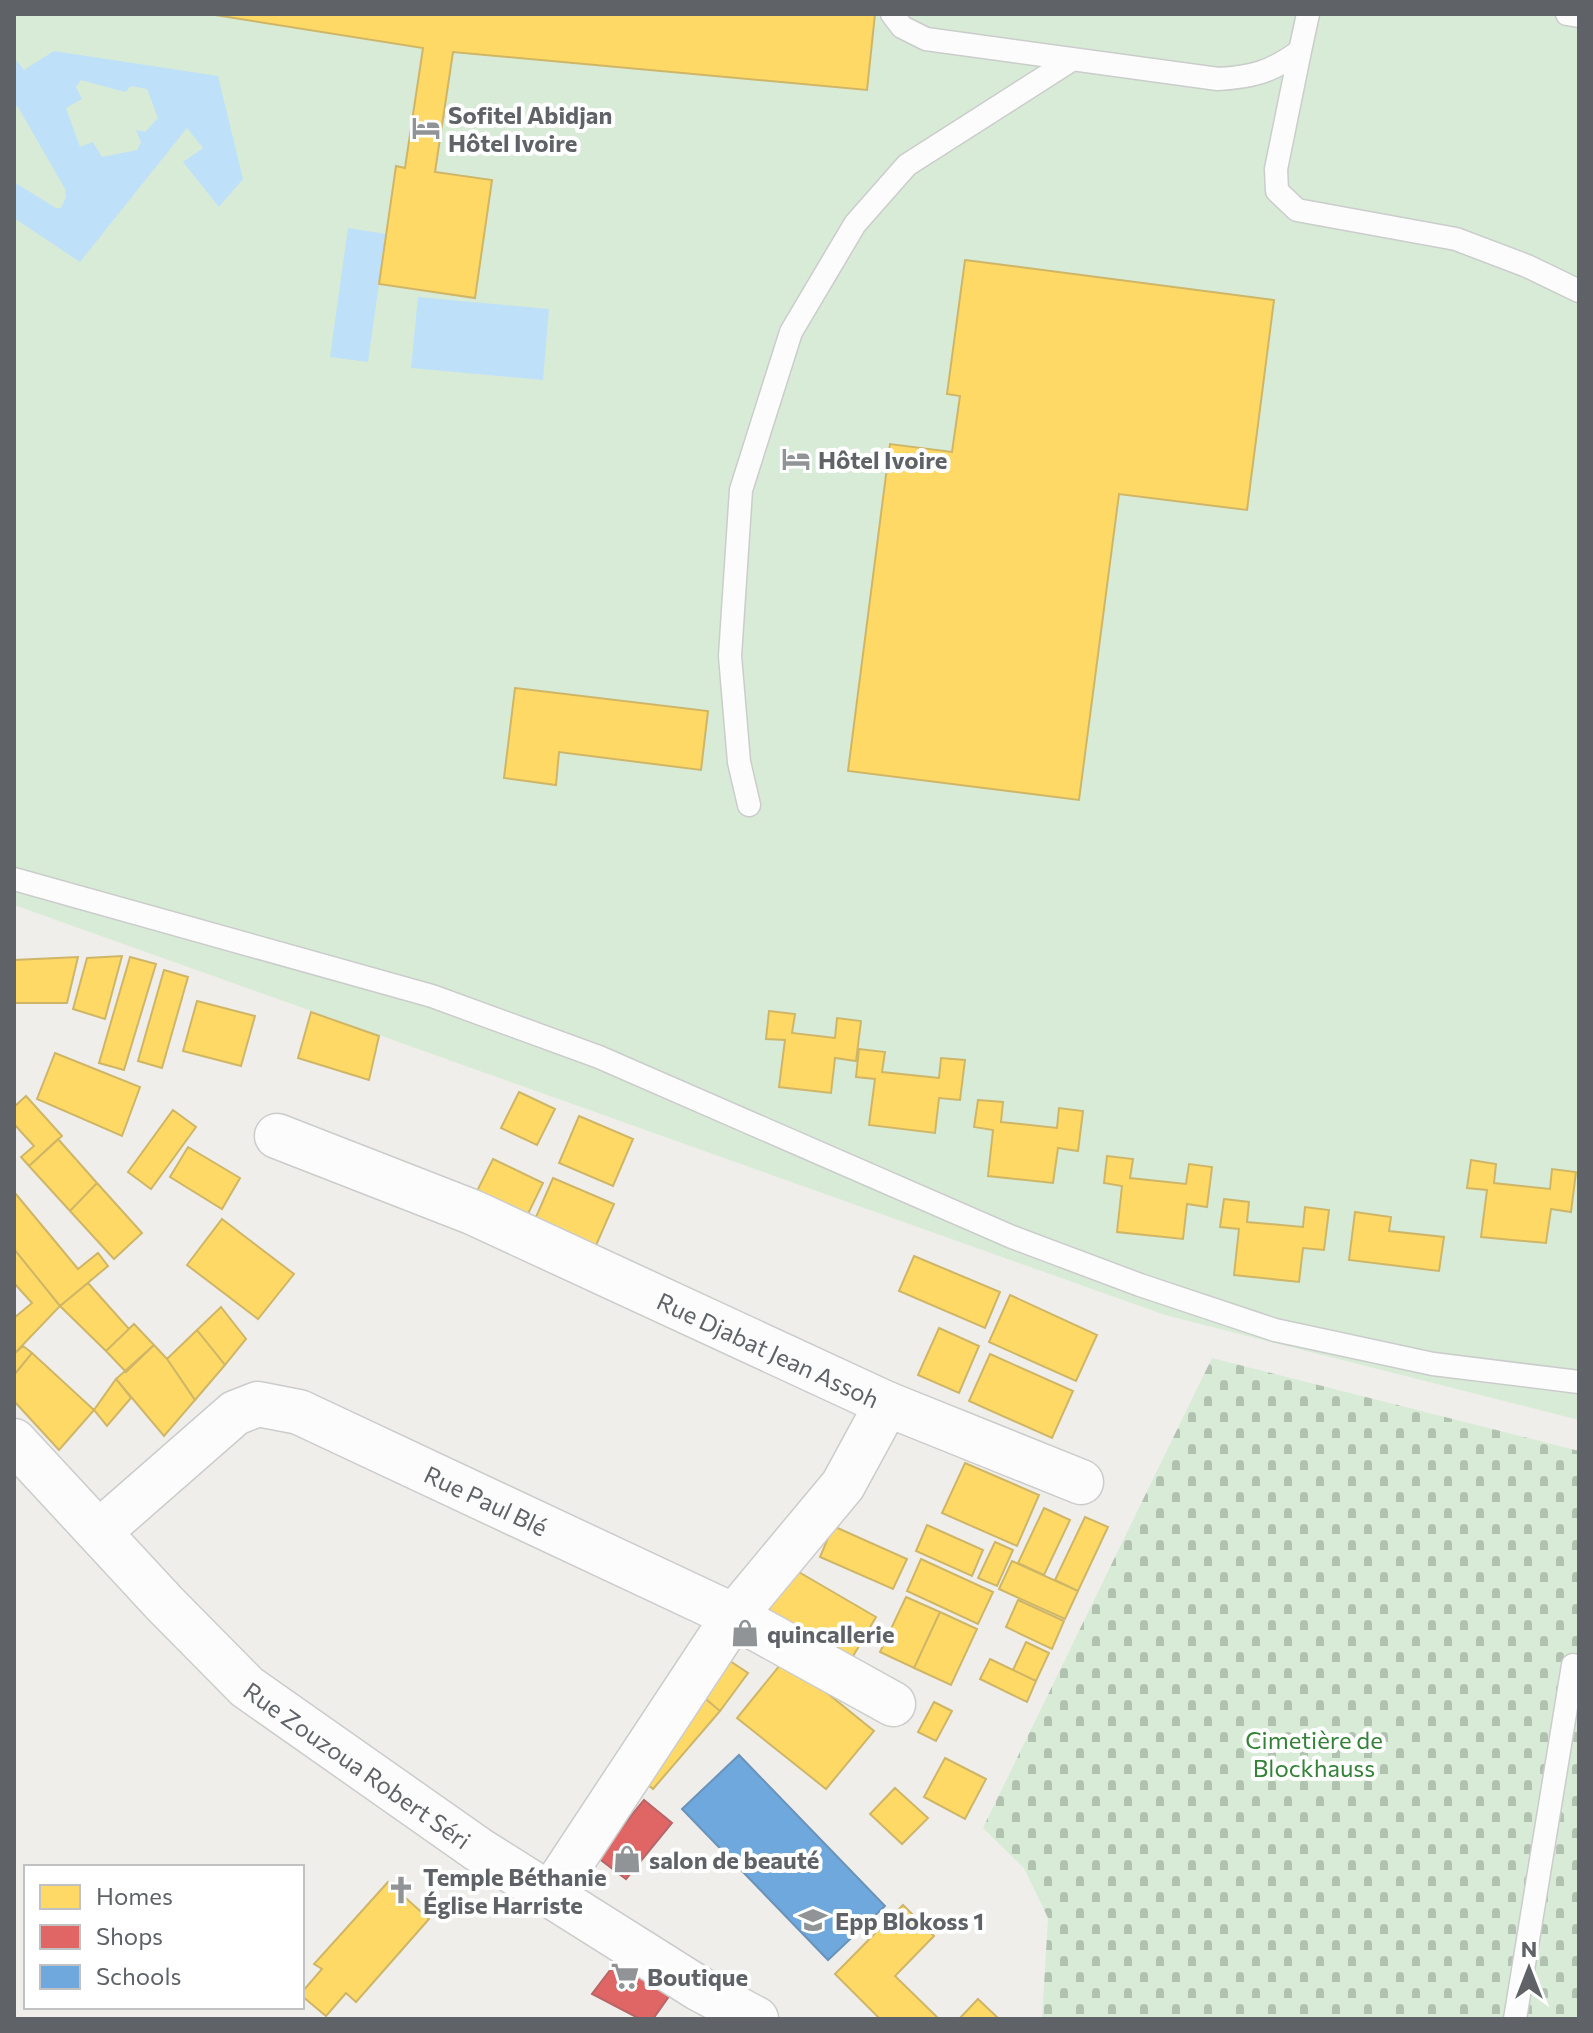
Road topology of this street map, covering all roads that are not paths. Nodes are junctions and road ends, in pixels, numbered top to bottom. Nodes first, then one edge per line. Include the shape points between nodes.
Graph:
1 (892, 14) edge
2 (1308, 14) edge
3 (1567, 14) edge
4 (1579, 16) edge
5 (1300, 51) junction
6 (1073, 59) junction
7 (1579, 291) edge
8 (749, 805) dead end
9 (14, 879) edge
10 (277, 1136) dead end
11 (1579, 1382) edge
12 (887, 1404) junction
13 (14, 1441) edge
14 (1081, 1482) dead end
15 (99, 1532) junction
16 (734, 1616) junction
17 (1573, 1665) dead end
18 (893, 1704) dead end
19 (550, 1895) junction
20 (688, 2004) edge
21 (756, 2019) edge
22 (1515, 2019) edge

1 - 6 lane via 902,27 926,39
2 - 5 lane
3 - 4 lane
5 - 6 lane via 1277,68 1218,79
5 - 7 lane via 1276,169 1277,191 1297,210 1456,239
6 - 8 lane via 907,165 855,224 791,332 741,490 730,656 739,762
9 - 11 lane via 446,1001 599,1057 1012,1237 1275,1330 1433,1364
10 - 12 street, Rue Djabat Jean Assoh via 472,1212
12 - 14 street
12 - 16 street, Rue Djabat Jean Assoh via 843,1485
13 - 15 street, Rue Zouzoua Robert Séri
15 - 16 street, Rue Paul Blé via 235,1413 258,1404 299,1412
15 - 19 street, Rue Zouzoua Robert Séri via 247,1687
16 - 18 street, Rue Paul Blé
16 - 19 street, Rue Djabat Jean Assoh
17 - 22 lane
19 - 20 street, Rue Zouzoua Robert Séri
20 - 21 street, Rue Zouzoua Robert Séri

